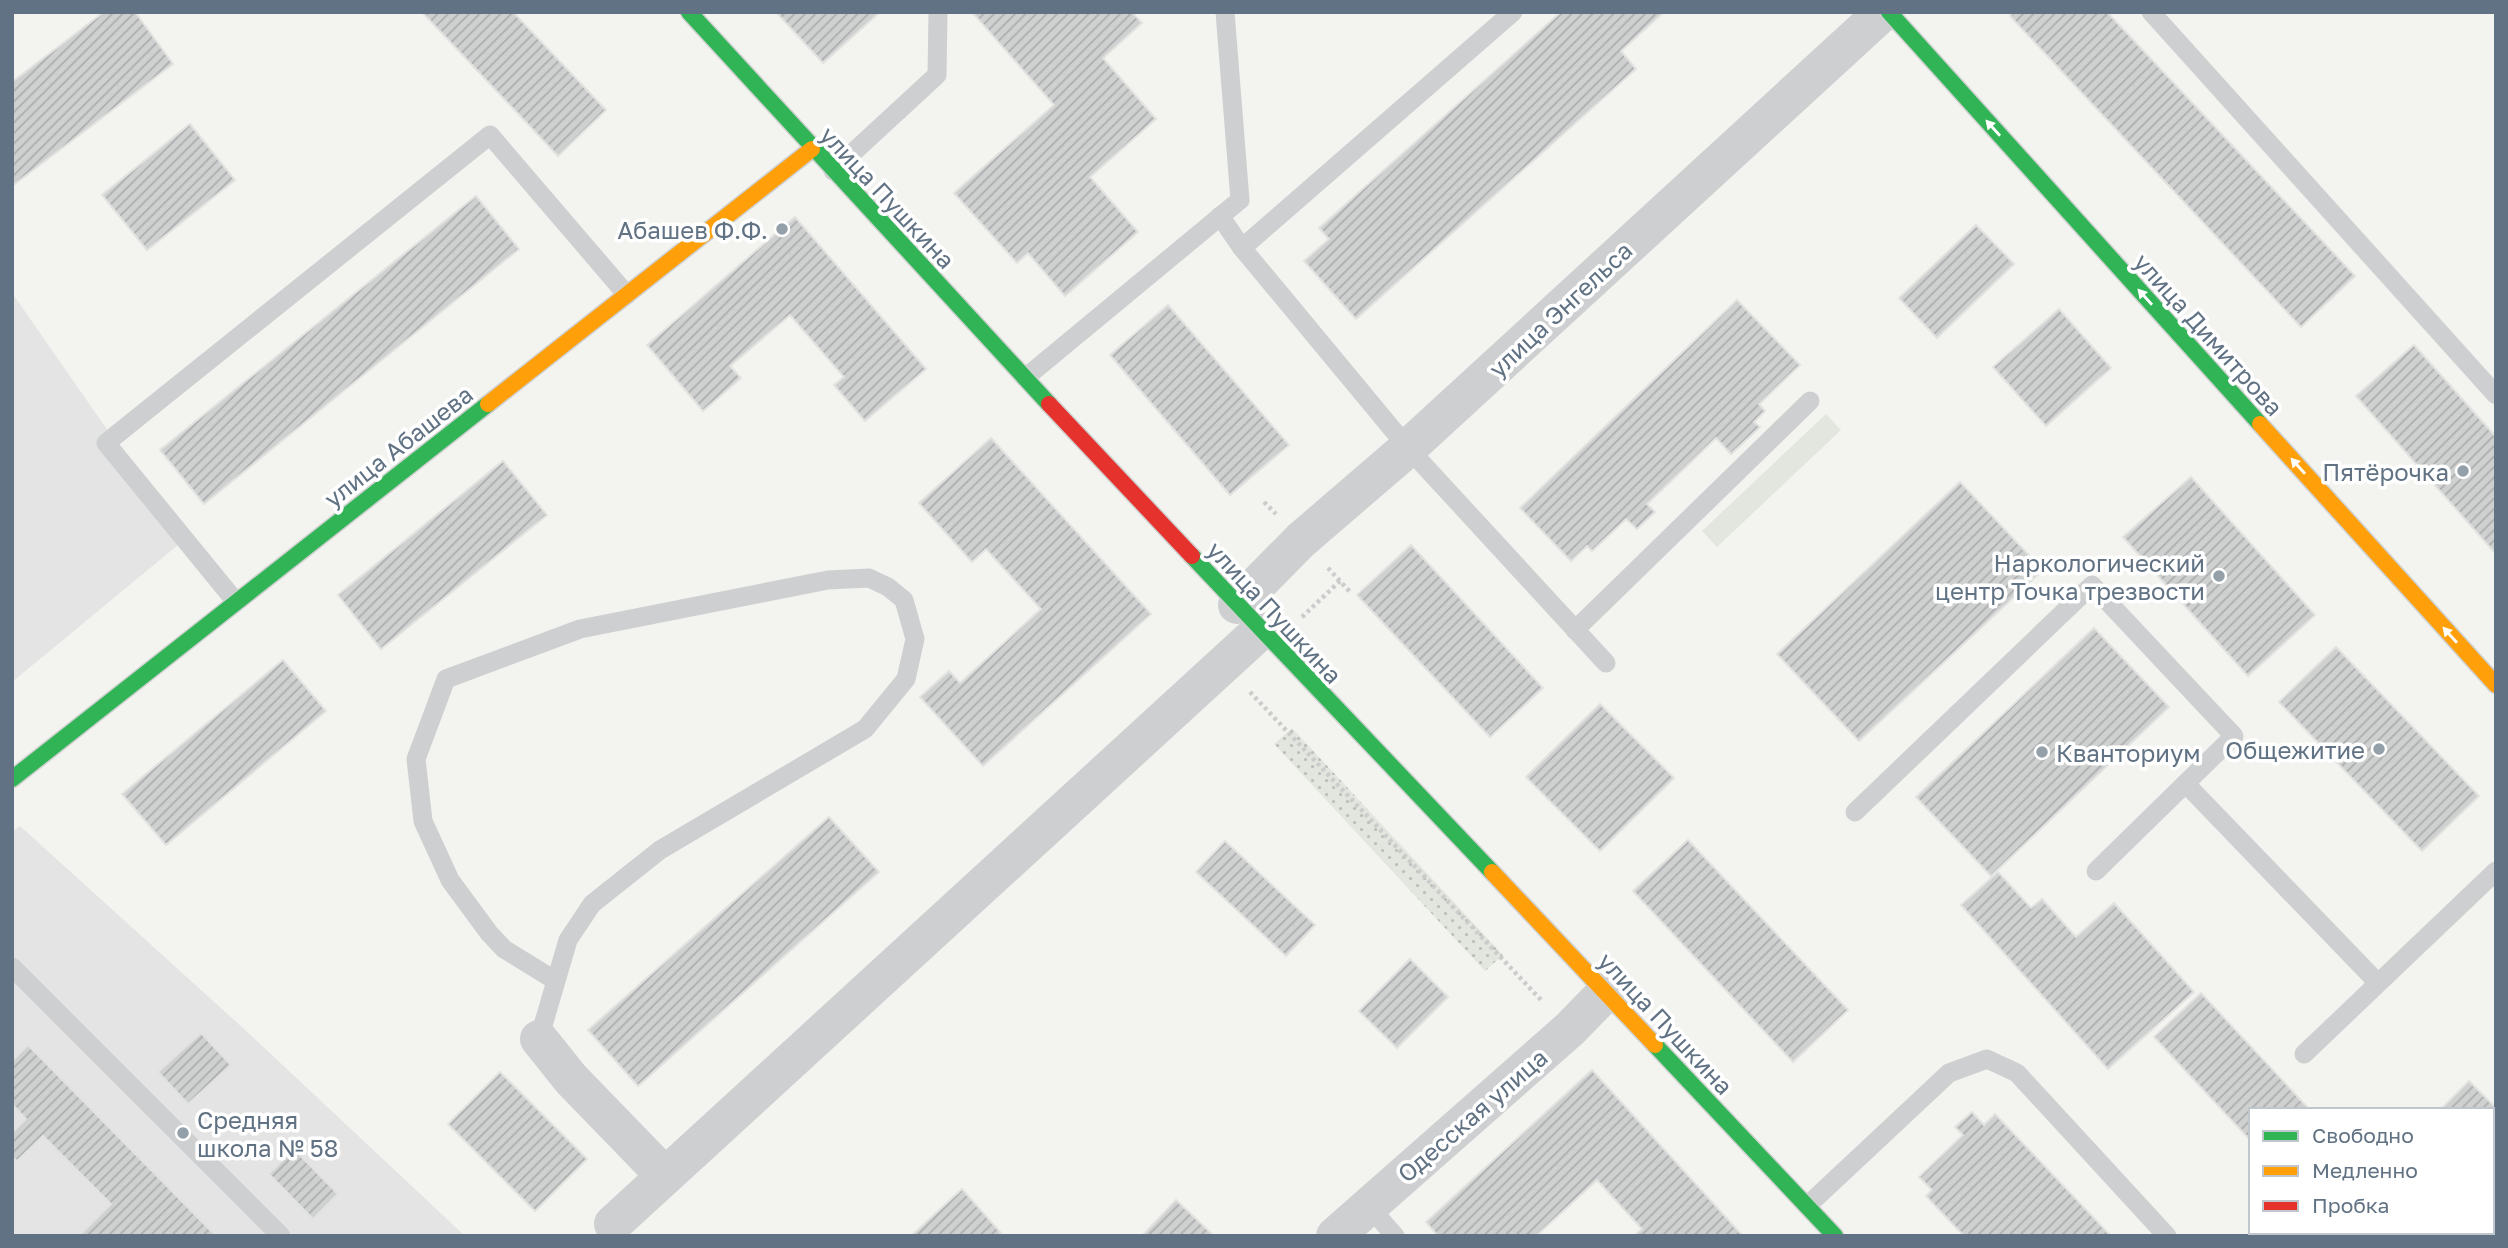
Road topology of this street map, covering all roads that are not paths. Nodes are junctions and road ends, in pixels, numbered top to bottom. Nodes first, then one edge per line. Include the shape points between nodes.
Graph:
1 (689, 12) edge
2 (938, 12) edge
3 (1225, 12) edge
4 (1513, 12) edge
5 (1884, 12) edge
6 (1889, 12) edge
7 (2151, 12) edge
8 (812, 149) junction
9 (833, 171) junction
10 (1220, 216) junction
11 (1242, 247) junction
12 (627, 295) junction
13 (1025, 378) junction
14 (2496, 395) edge
15 (1810, 401) dead end
16 (1408, 448) junction
17 (236, 602) junction
18 (1249, 618) junction
19 (1575, 631) junction
20 (1606, 663) dead end
21 (2496, 685) edge
22 (12, 779) edge
23 (2186, 784) junction
24 (1855, 812) dead end
25 (2096, 871) dead end
26 (2496, 871) edge
27 (12, 967) edge
28 (556, 981) junction
29 (2378, 983) junction
30 (1606, 992) junction
31 (539, 1039) joint
32 (2304, 1054) dead end
33 (665, 1176) junction
34 (1807, 1206) junction
35 (1381, 1220) dead end
36 (613, 1224) dead end
37 (281, 1236) edge
38 (1335, 1236) edge
39 (1395, 1236) edge
40 (1835, 1236) edge
41 (2167, 1236) edge

1 - 8 main road, улица Пушкина
2 - 9 lane via 937,75
3 - 10 lane via 1240,200
4 - 11 lane
5 - 16 street, улица Энгельса
21 -> 6 main road, улица Димитрова
7 - 14 lane
8 - 9 main road, улица Пушкина
8 - 12 main road, улица Абашева
9 - 13 main road, улица Пушкина
10 - 11 lane
10 - 13 lane
11 - 16 lane
12 - 17 main road, улица Абашева
12 - 17 lane via 490,135 106,443
13 - 18 main road, улица Пушкина
15 - 19 lane
16 - 18 street, улица Энгельса via 1301,540
16 - 19 lane
17 - 22 main road, улица Абашева
18 - 30 main road, улица Пушкина
18 - 33 street, улица Энгельса
19 - 20 lane
23 - 24 lane via 2234,736 2092,585
23 - 25 lane
23 - 29 lane
26 - 29 lane
27 - 37 lane
28 - 28 lane via 568,940 592,904 660,850 865,729 906,679 915,639 904,600 869,578 828,580 580,629 446,679 416,759 423,821 450,880 489,933 504,949
28 - 31 lane
29 - 32 lane
30 - 34 main road, улица Пушкина
30 - 38 street, Одесская улица
31 - 33 street via 571,1079
33 - 36 street, улица Энгельса
34 - 40 main road, улица Пушкина
34 - 41 lane via 1949,1073 1987,1059 2017,1073
35 - 39 lane

